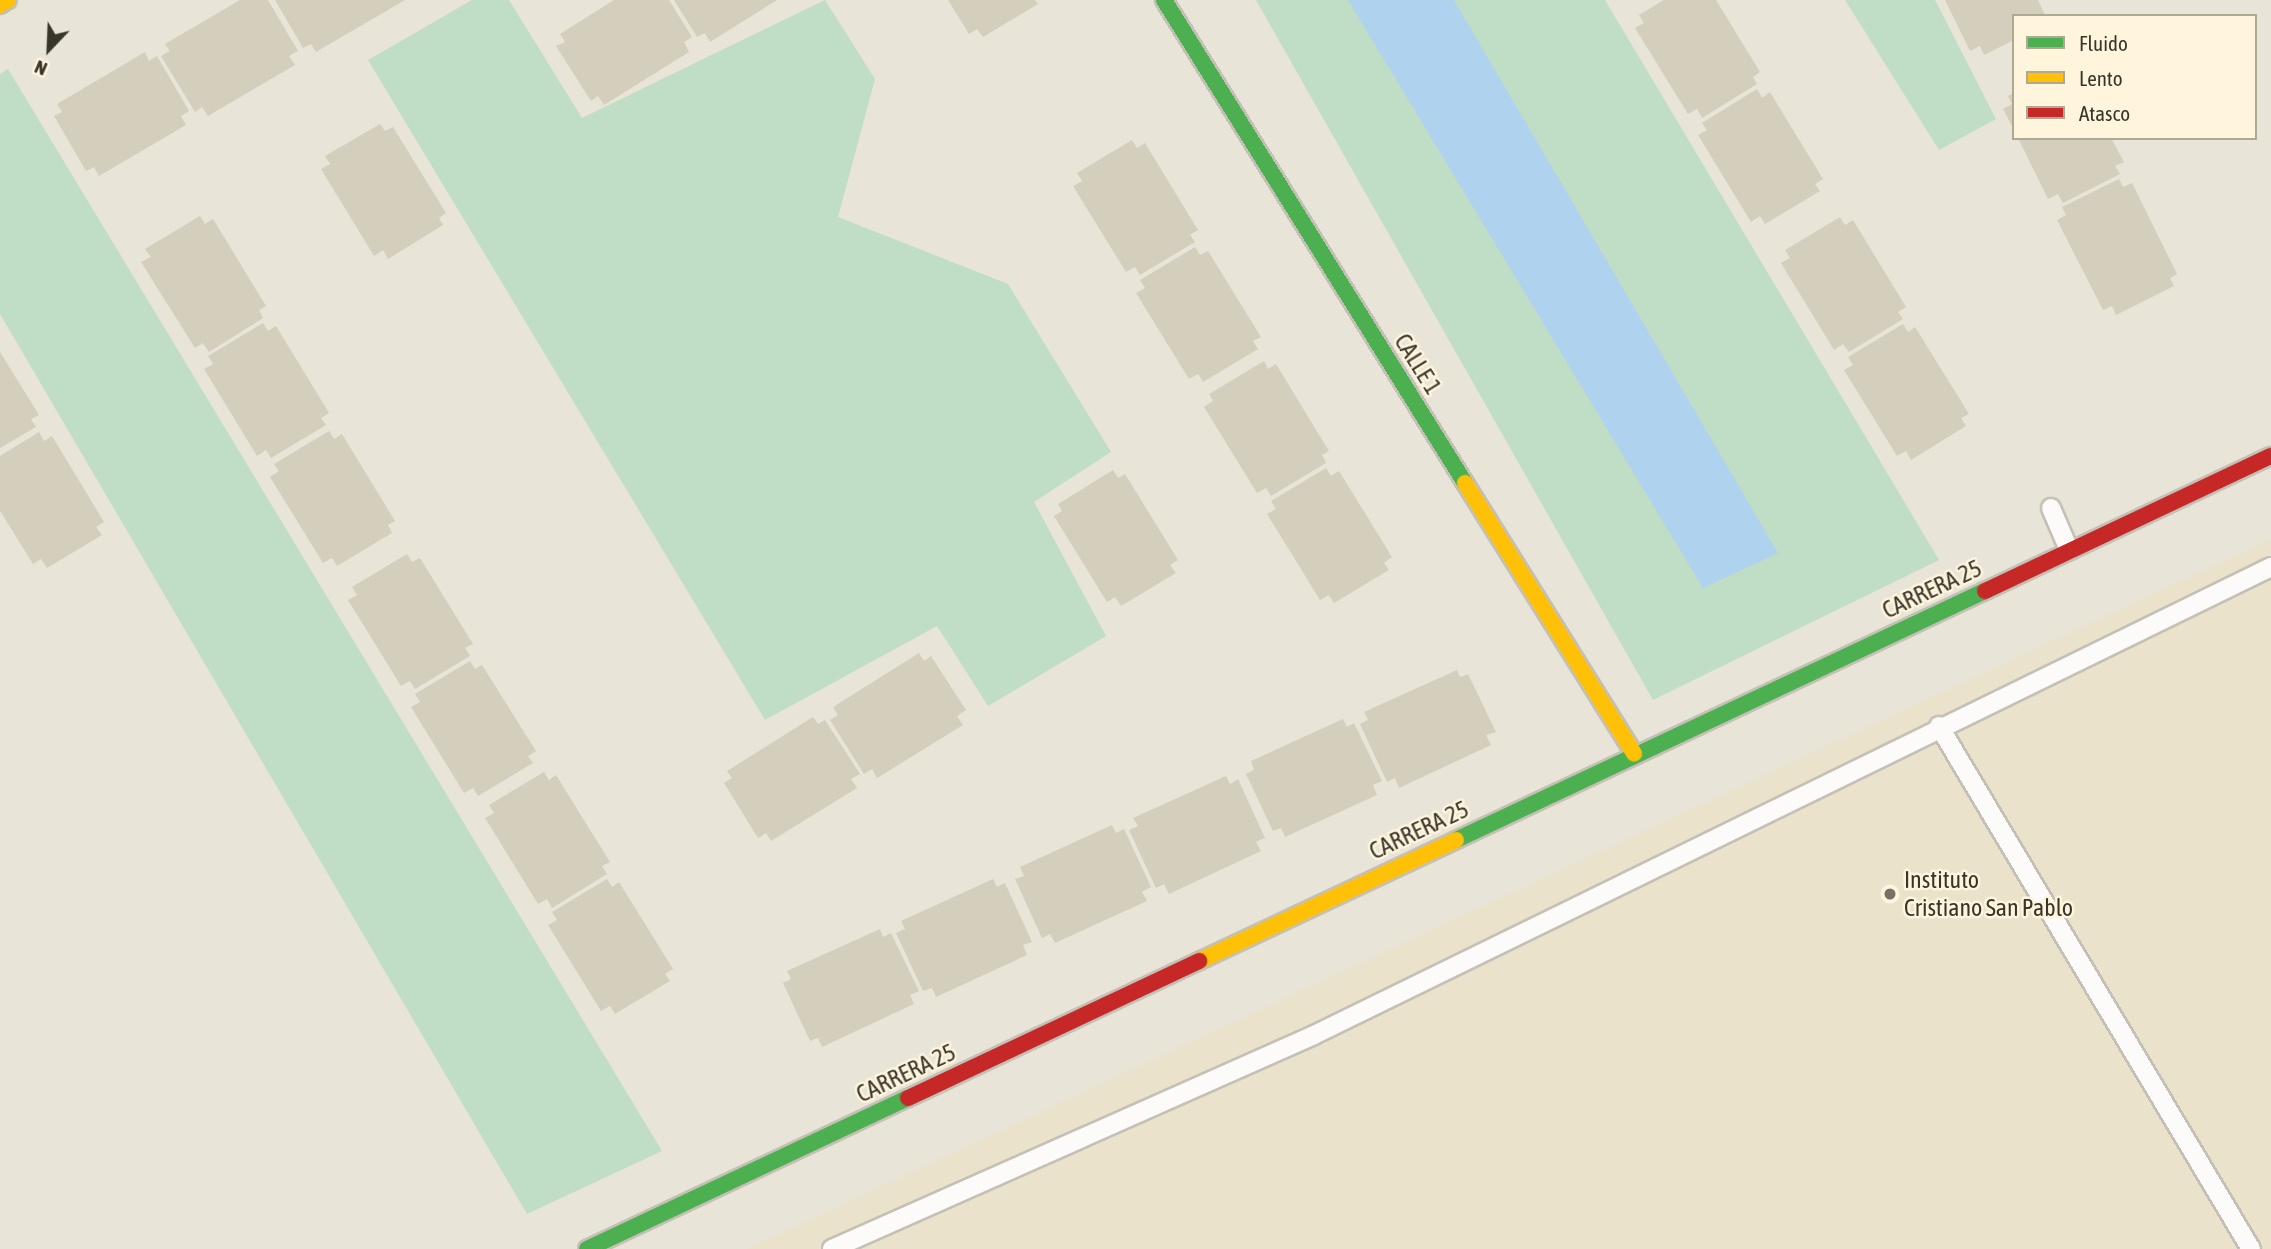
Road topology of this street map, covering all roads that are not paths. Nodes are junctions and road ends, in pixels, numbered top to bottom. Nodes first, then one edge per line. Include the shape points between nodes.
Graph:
1 (8, 0) edge
2 (1164, 0) edge
3 (0, 5) edge
4 (2271, 456) edge
5 (2051, 508) dead end
6 (2069, 550) junction
7 (2271, 567) edge
8 (1939, 726) junction
9 (1634, 753) junction
10 (587, 1249) edge
11 (832, 1249) edge
12 (2250, 1249) edge

1 - 3 street
2 - 9 street, CALLE 1
4 - 6 street, CARRERA 25
5 - 6 lane
6 - 9 street, CARRERA 25
7 - 8 lane
8 - 11 lane via 1314,1035
8 - 12 lane
9 - 10 street, CARRERA 25

